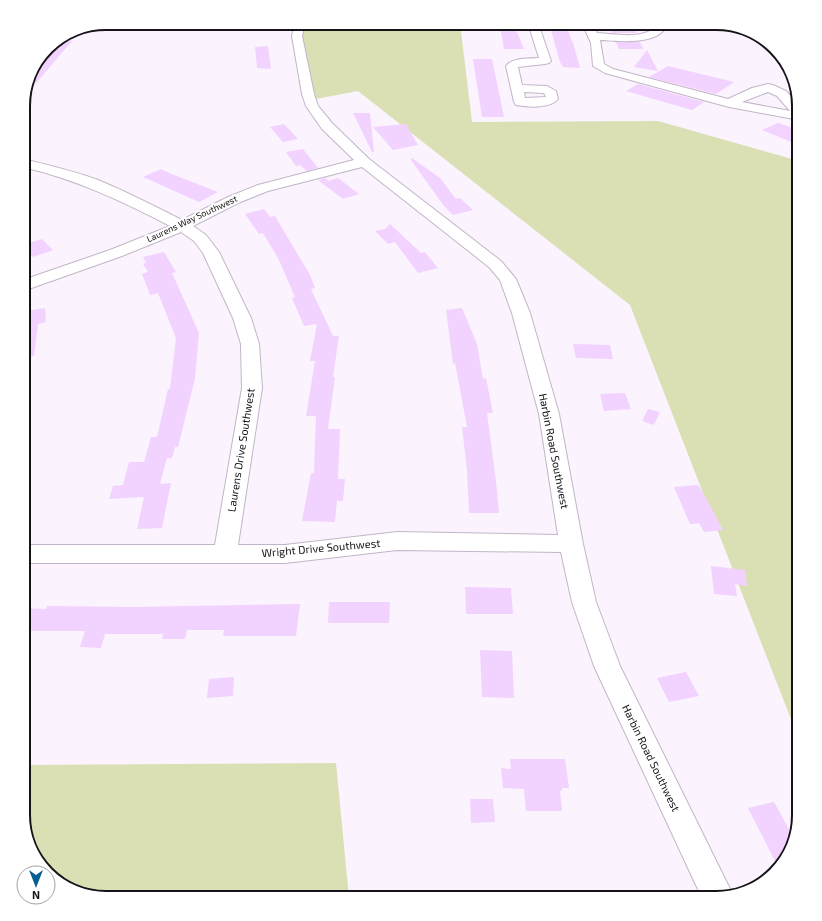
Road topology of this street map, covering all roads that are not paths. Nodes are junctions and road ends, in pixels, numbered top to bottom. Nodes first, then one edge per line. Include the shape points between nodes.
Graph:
1 (298, 30) edge
2 (535, 30) edge
3 (590, 30) edge
4 (659, 30) edge
5 (593, 36) junction
6 (517, 88) dead end
7 (729, 103) dead end
8 (364, 162) junction
9 (30, 165) edge
10 (182, 226) junction
11 (30, 284) edge
12 (572, 544) junction
13 (30, 554) edge
14 (225, 555) junction
15 (715, 891) edge

1 - 8 street, Harbin Road Southwest via 297,36 312,106 326,126
2 - 6 street via 545,61 514,64 512,66
3 - 5 street
4 - 5 street via 646,36
5 - 7 street via 599,66 609,71
8 - 10 street, Laurens Way Southwest via 263,188
8 - 12 street, Harbin Road Southwest via 495,264 508,279 521,313 549,414
9 - 10 street, Laurens Drive Southwest via 92,183
10 - 11 street, Laurens Way Southwest
10 - 14 street, Laurens Drive Southwest via 200,238 211,252 242,318 250,344 252,388
12 - 14 street, Wright Drive Southwest via 397,541 285,554
12 - 15 street, Harbin Road Southwest via 584,602 607,666
13 - 14 street, Wright Drive Southwest

